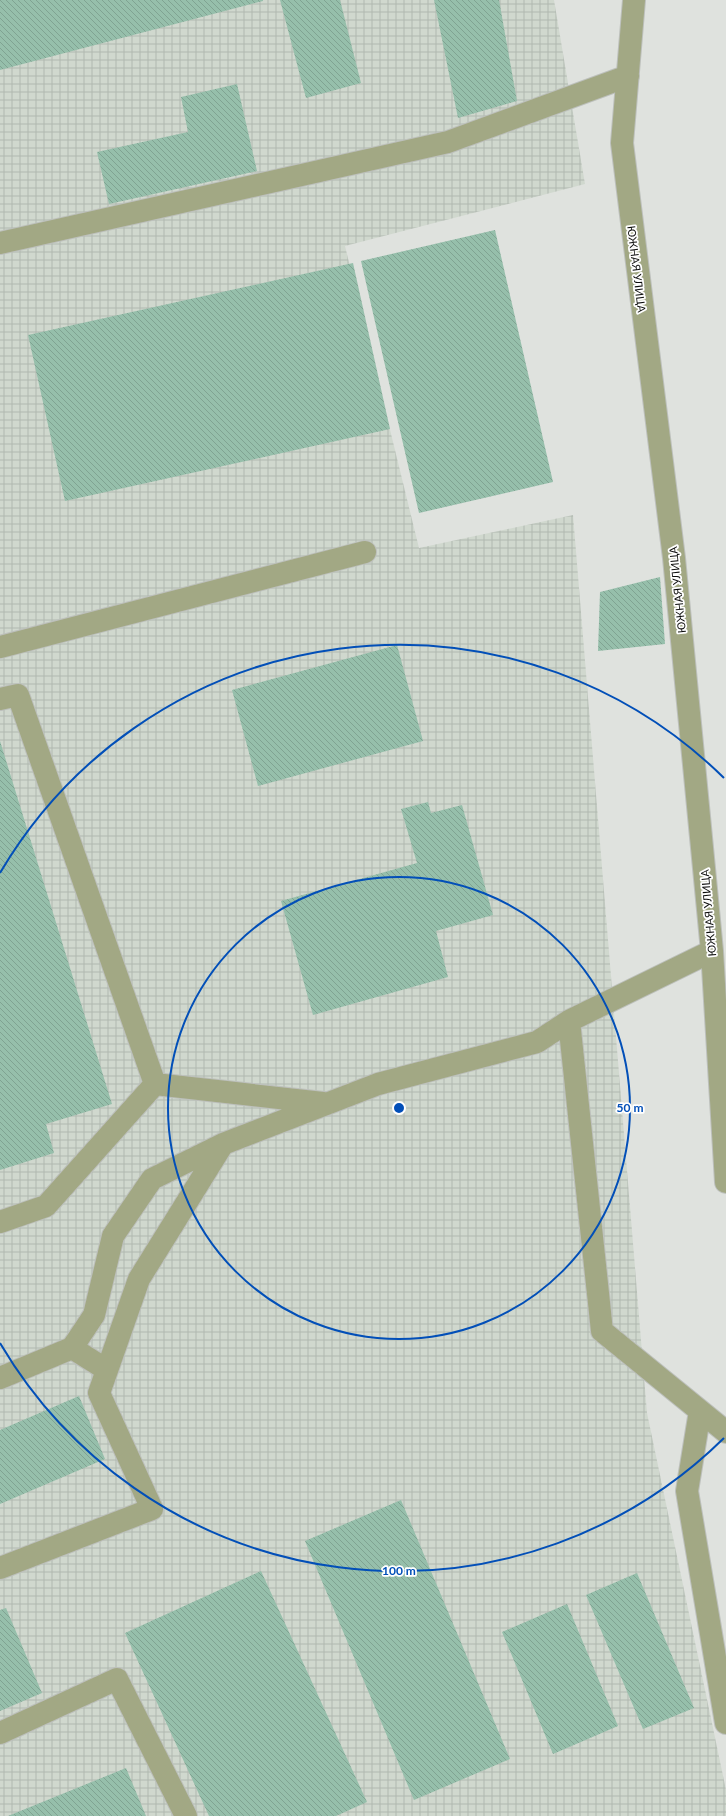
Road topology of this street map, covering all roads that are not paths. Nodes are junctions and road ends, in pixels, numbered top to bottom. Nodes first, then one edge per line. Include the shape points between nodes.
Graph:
1 (634, 0) edge
2 (628, 76) junction
3 (0, 243) edge
4 (365, 552) dead end
5 (0, 647) edge
6 (0, 699) edge
7 (712, 951) junction
8 (569, 1021) junction
9 (155, 1084) junction
10 (326, 1104) junction
11 (223, 1144) junction
12 (726, 1182) edge
13 (0, 1222) edge
14 (72, 1348) junction
15 (107, 1370) junction
16 (0, 1378) edge
17 (700, 1411) junction
18 (726, 1432) edge
19 (0, 1568) edge
20 (726, 1723) edge
21 (0, 1733) edge
22 (186, 1816) edge

1 - 2 street, ЮЖНАЯ УЛИЦА
2 - 3 street via 448,142
2 - 7 street, ЮЖНАЯ УЛИЦА via 622,143 674,558
4 - 5 street
6 - 9 street via 18,695
7 - 8 street
7 - 12 street, ЮЖНАЯ УЛИЦА
8 - 10 street via 537,1042 378,1084
8 - 17 street via 602,1331
9 - 10 street
9 - 13 street via 46,1206
10 - 11 street
11 - 14 street via 152,1179 113,1236 94,1315
11 - 15 street via 139,1279
14 - 15 street
14 - 16 street
15 - 19 street via 99,1393 152,1509
17 - 18 street
17 - 20 street via 687,1491
21 - 22 street via 117,1679

